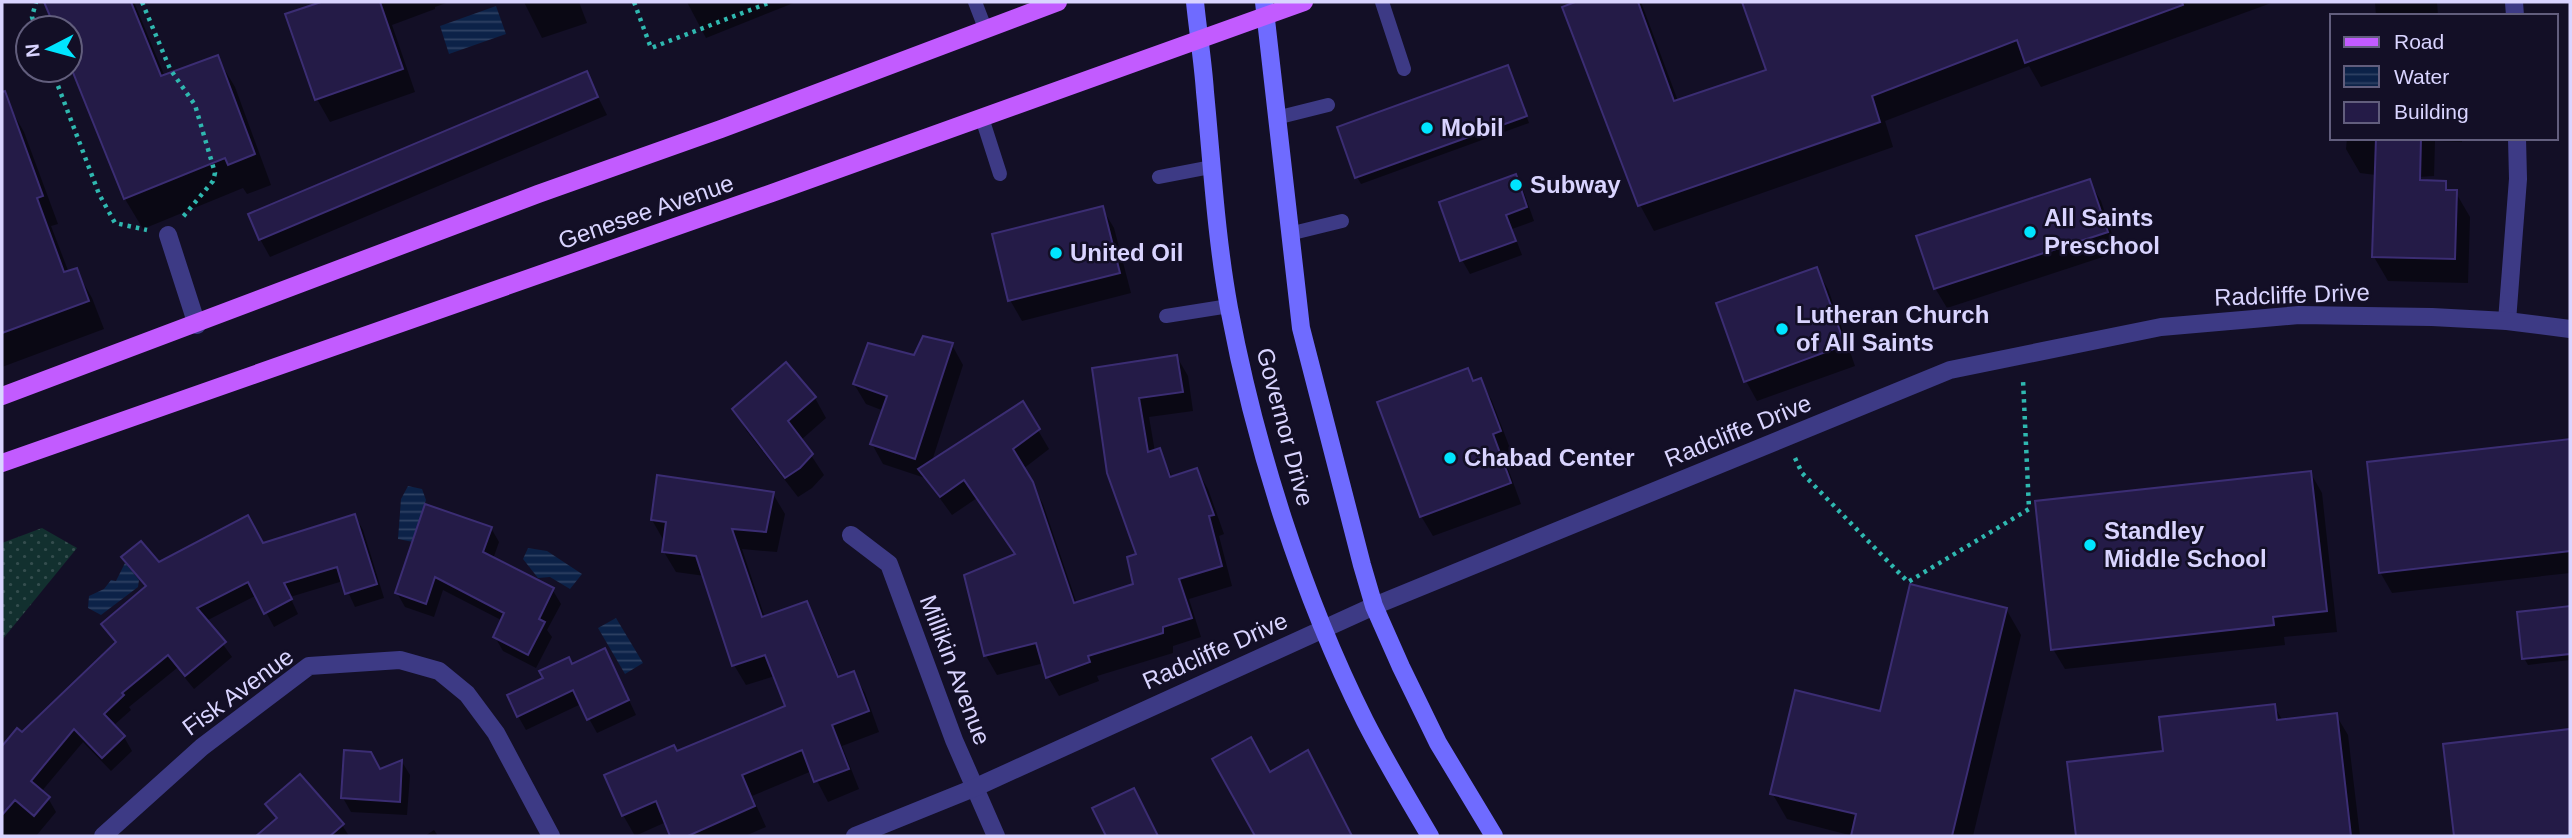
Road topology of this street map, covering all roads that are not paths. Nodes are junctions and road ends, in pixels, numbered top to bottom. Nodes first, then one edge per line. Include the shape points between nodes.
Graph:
1 (975, 2) edge
2 (1058, 2) edge
3 (1195, 2) edge
4 (1304, 2) edge
5 (1381, 2) edge
6 (1265, 9) edge
7 (985, 28) junction
8 (1199, 39) junction
9 (1404, 69) dead end
10 (1328, 105) dead end
11 (982, 118) junction
12 (1276, 118) junction
13 (2517, 140) edge
14 (1211, 167) junction
15 (1000, 174) dead end
16 (1159, 177) dead end
17 (1342, 221) dead end
18 (1289, 234) junction
19 (168, 235) dead end
20 (1229, 306) junction
21 (1166, 316) dead end
22 (2507, 321) junction
23 (197, 325) junction
24 (2570, 329) edge
25 (2, 396) edge
26 (2, 463) edge
27 (850, 535) dead end
28 (1374, 606) junction
29 (1324, 628) junction
30 (974, 788) junction
31 (103, 836) edge
32 (551, 836) edge
33 (855, 836) edge
34 (996, 836) edge
35 (1430, 836) edge
36 (1494, 836) edge

1 - 7 lane
2 - 7 main road
3 - 8 main road, Governor Drive
4 - 6 main road, Genesee Avenue
5 - 9 lane
6 - 8 main road, Genesee Avenue
6 - 12 main road, Governor Drive
7 - 23 main road
8 - 11 main road, Genesee Avenue
8 - 14 main road, Governor Drive
10 - 12 lane
11 - 15 lane
11 - 26 main road, Genesee Avenue
12 - 18 main road, Governor Drive
13 - 22 street
14 - 16 lane
14 - 20 main road, Governor Drive
17 - 18 lane
18 - 28 main road, Governor Drive via 1301,328
19 - 23 street
20 - 21 lane
20 - 29 main road, Governor Drive via 1278,499
22 - 24 street, Radcliffe Drive
22 - 28 street, Radcliffe Drive via 2299,315 2161,327 1950,370
23 - 25 main road
27 - 30 street, Millikin Avenue via 889,564
28 - 29 street, Radcliffe Drive
28 - 36 main road, Governor Drive via 1438,743
29 - 30 street, Radcliffe Drive
29 - 35 main road, Governor Drive via 1365,722
30 - 33 street, Radcliffe Drive
30 - 34 street, Millikin Avenue
31 - 32 street, Fisk Avenue via 202,747 309,666 400,660 439,671 467,694 496,733

